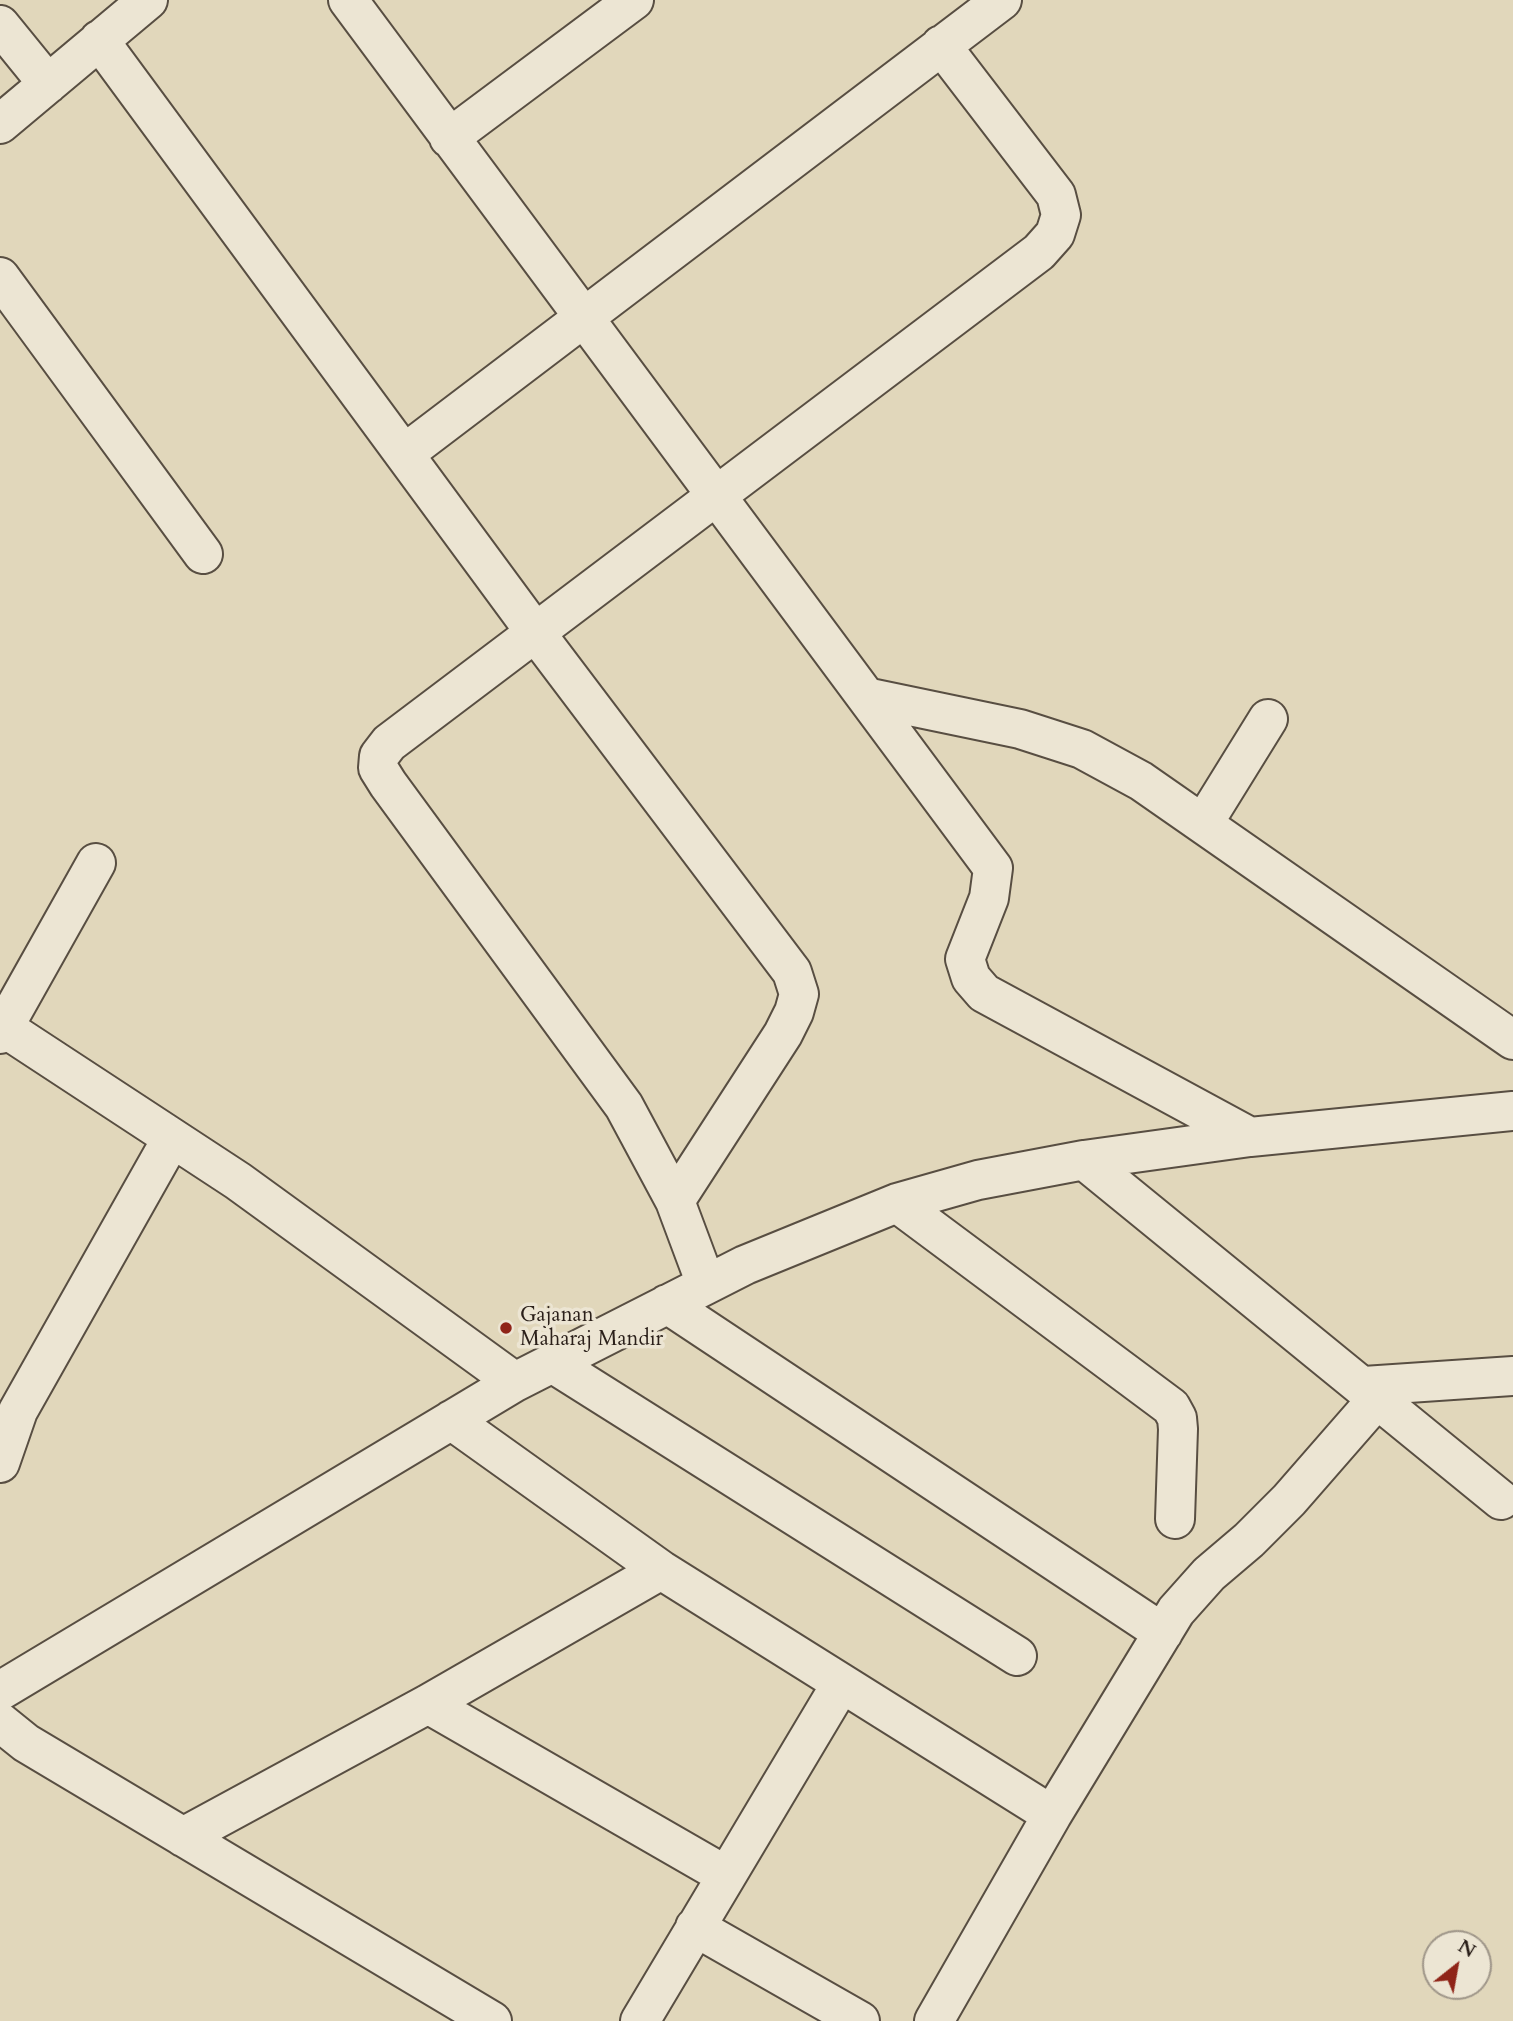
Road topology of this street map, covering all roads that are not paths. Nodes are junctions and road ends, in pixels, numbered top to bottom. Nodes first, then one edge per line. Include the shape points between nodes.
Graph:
1 (148, 0) edge
2 (348, 0) edge
3 (634, 0) edge
4 (1002, 0) edge
5 (0, 25) edge
6 (99, 40) junction
7 (942, 45) junction
8 (48, 84) junction
9 (0, 124) edge
10 (449, 138) junction
11 (0, 277) edge
12 (583, 317) junction
13 (404, 454) junction
14 (716, 495) junction
15 (203, 554) dead end
16 (536, 632) junction
17 (866, 697) junction
18 (1268, 719) dead end
19 (1203, 824) junction
20 (96, 863) dead end
21 (1, 1029) edge
22 (1513, 1040) edge
23 (1513, 1111) edge
24 (1250, 1137) junction
25 (172, 1138) junction
26 (1084, 1160) junction
27 (675, 1202) junction
28 (897, 1203) junction
29 (706, 1284) junction
30 (667, 1304) junction
31 (552, 1363) junction
32 (1513, 1376) edge
33 (515, 1382) junction
34 (1371, 1392) junction
35 (452, 1420) junction
36 (0, 1463) edge
37 (1501, 1500) dead end
38 (1175, 1519) dead end
39 (661, 1570) junction
40 (1163, 1633) junction
41 (1017, 1656) dead end
42 (841, 1684) junction
43 (0, 1690) edge
44 (428, 1704) junction
45 (0, 1723) edge
46 (1052, 1815) junction
47 (183, 1837) junction
48 (725, 1875) junction
49 (695, 1927) junction
50 (492, 2021) edge
51 (639, 2021) edge
52 (860, 2021) edge
53 (934, 2021) edge

1 - 6 street
2 - 10 street
3 - 10 street
4 - 7 street
5 - 8 street
6 - 8 street
6 - 13 street
7 - 12 street
7 - 14 street via 1056,195 1061,215 1055,234 1039,251
8 - 9 street
10 - 12 street
11 - 15 street
12 - 13 street
12 - 14 street
13 - 16 street
14 - 16 street
14 - 17 street
16 - 27 street via 792,972 799,994 783,1034
16 - 27 street via 389,743 379,756 378,768 624,1106
17 - 19 street via 1020,729 1082,749 1142,780
17 - 24 street via 993,868 989,898 965,959 971,978 984,993
18 - 19 street
19 - 22 street
20 - 21 street
21 - 25 street
23 - 24 street
24 - 26 street
25 - 33 street
25 - 36 street via 18,1411
26 - 28 street via 978,1180
26 - 34 street
27 - 29 street
28 - 29 street
28 - 38 street via 1171,1407 1178,1429
29 - 30 street
30 - 31 street
30 - 40 street
31 - 33 street
31 - 41 street
32 - 34 street
33 - 35 street
34 - 37 street
34 - 40 street via 1289,1500 1209,1574
35 - 39 street
35 - 43 street
39 - 42 street
39 - 44 street
40 - 46 street
42 - 46 street
42 - 48 street
44 - 47 street
44 - 48 street
45 - 47 street
46 - 53 street
47 - 50 street
48 - 49 street
49 - 51 street
49 - 52 street

